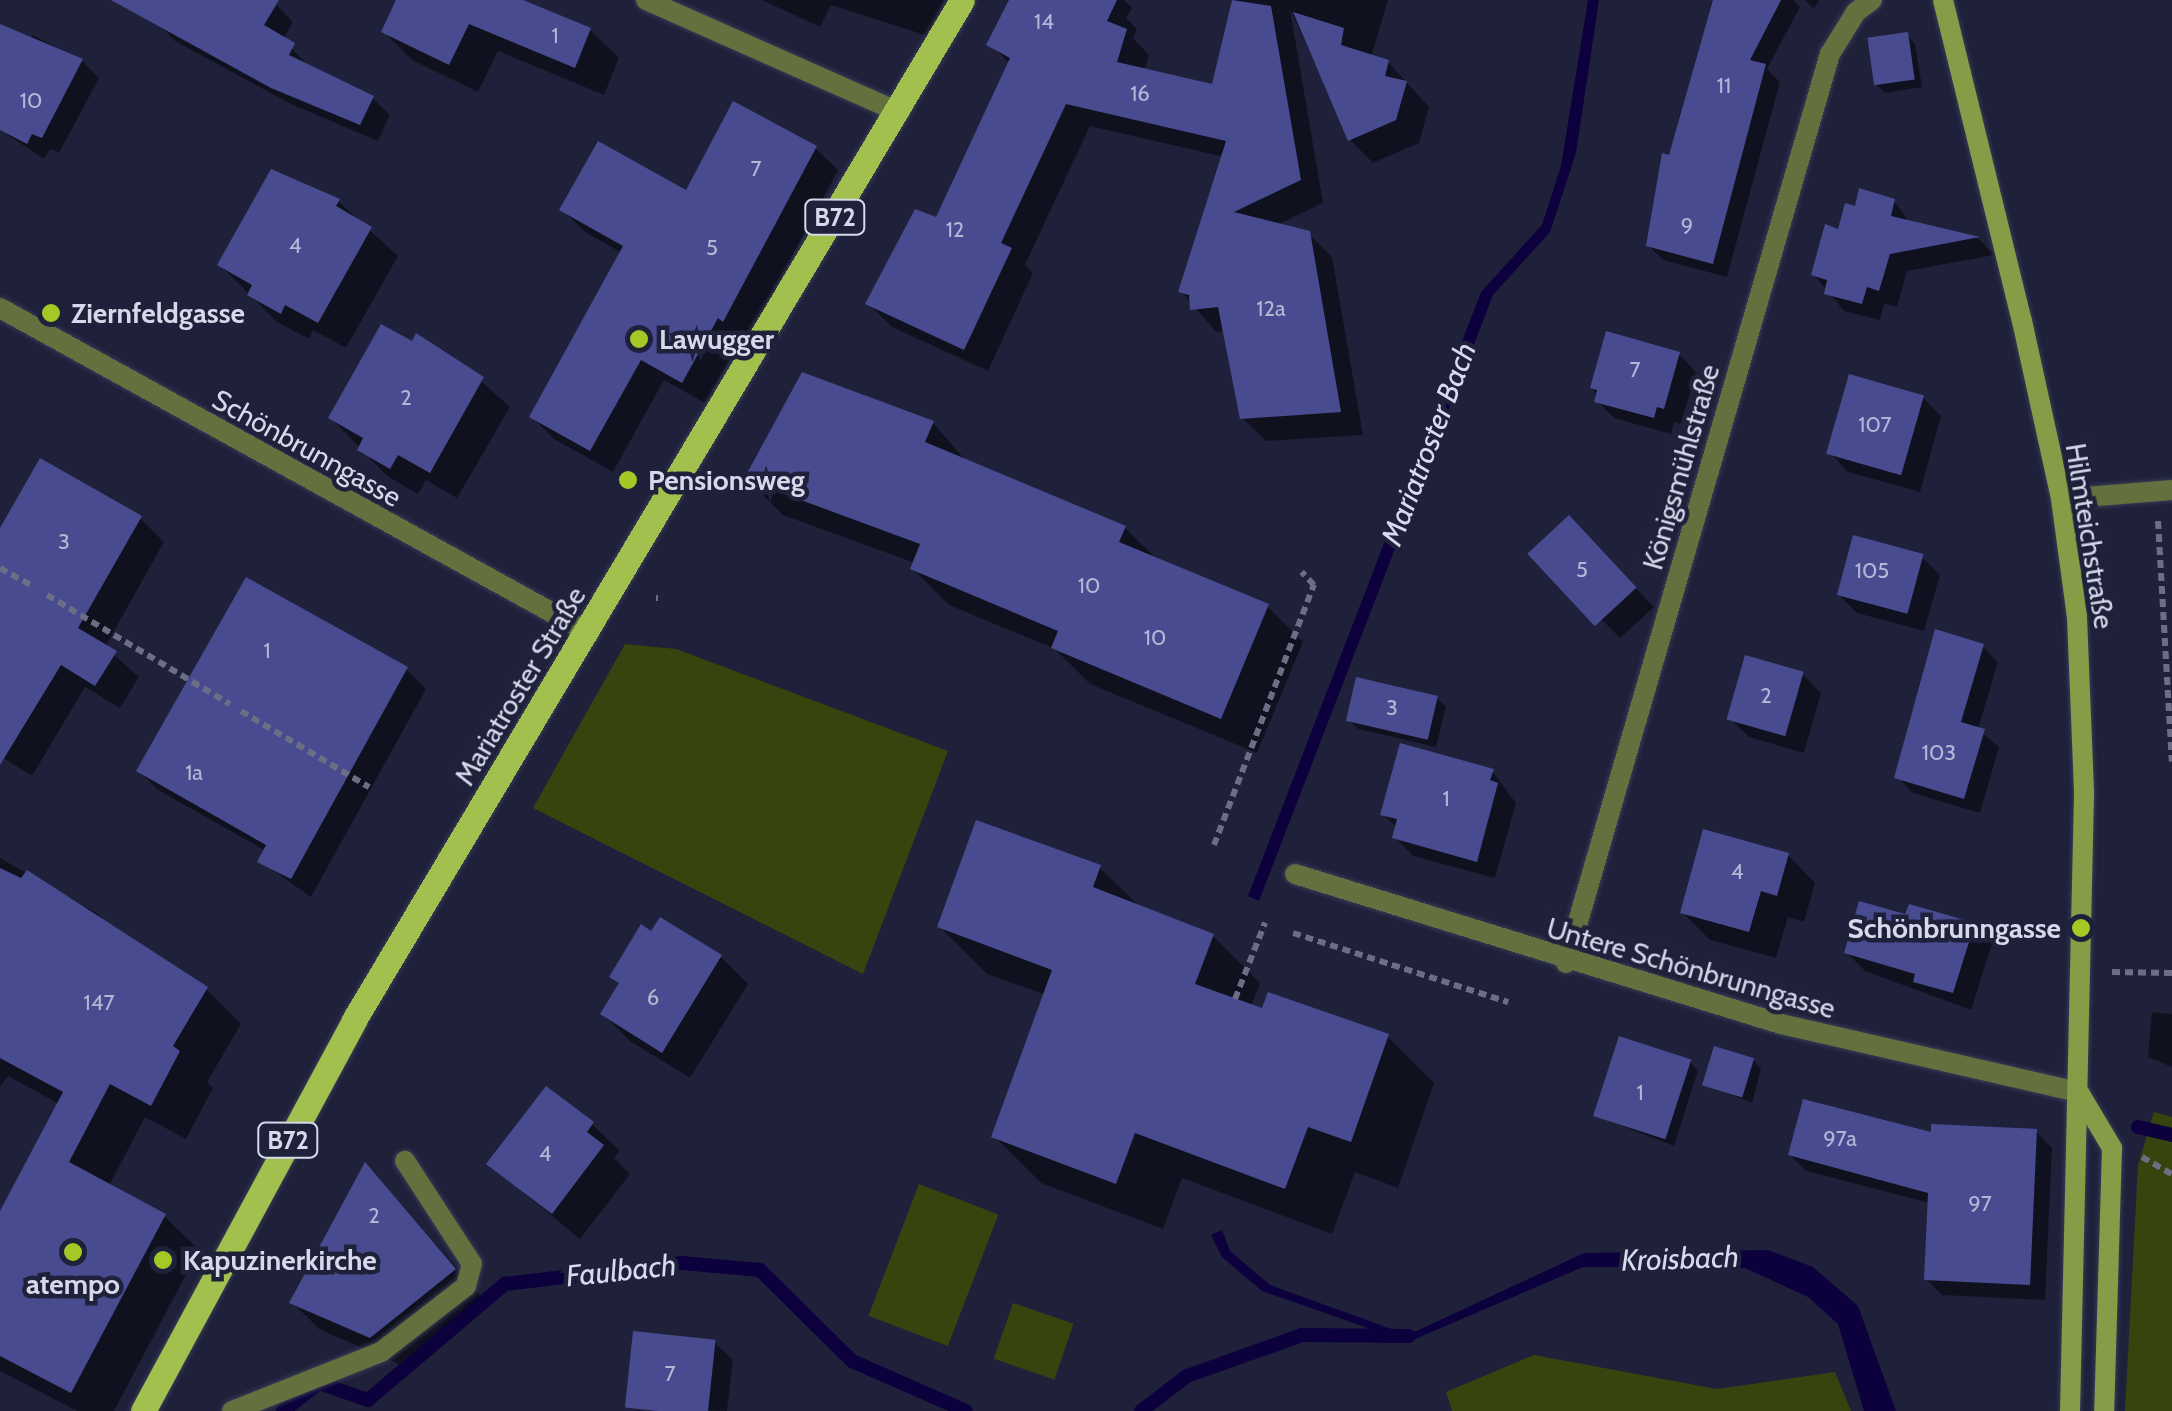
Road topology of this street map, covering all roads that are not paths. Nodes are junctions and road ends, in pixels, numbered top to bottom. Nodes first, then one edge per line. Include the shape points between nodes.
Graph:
1 (646, 0) edge
2 (962, 0) edge
3 (1872, 0) edge
4 (1943, 0) edge
5 (900, 112) junction
6 (0, 308) edge
7 (2164, 490) edge
8 (2060, 499) junction
9 (589, 633) junction
10 (1295, 874) dead end
11 (1566, 963) junction
12 (2079, 1092) junction
13 (406, 1161) dead end
14 (143, 1411) edge
15 (232, 1411) edge
16 (2070, 1411) edge
17 (2104, 1411) edge

1 - 5 street
2 - 5 main road, Mariatroster Straße / B72
3 - 11 street, Königsmühlstraße via 1856,12 1830,54
4 - 8 main road, Hilmteichstraße
5 - 9 main road, Mariatroster Straße / B72 via 666,494
6 - 9 street, Schönbrunngasse
7 - 8 street
8 - 12 main road, Hilmteichstraße via 2084,706
9 - 14 main road, Mariatroster Straße / B72 via 354,1020
10 - 11 street, Untere Schönbrunngasse
11 - 12 street, Untere Schönbrunngasse via 1925,1061
12 - 16 main road, Hilmteichstraße
12 - 17 main road via 2112,1148
13 - 15 street via 472,1264 466,1286 381,1352

